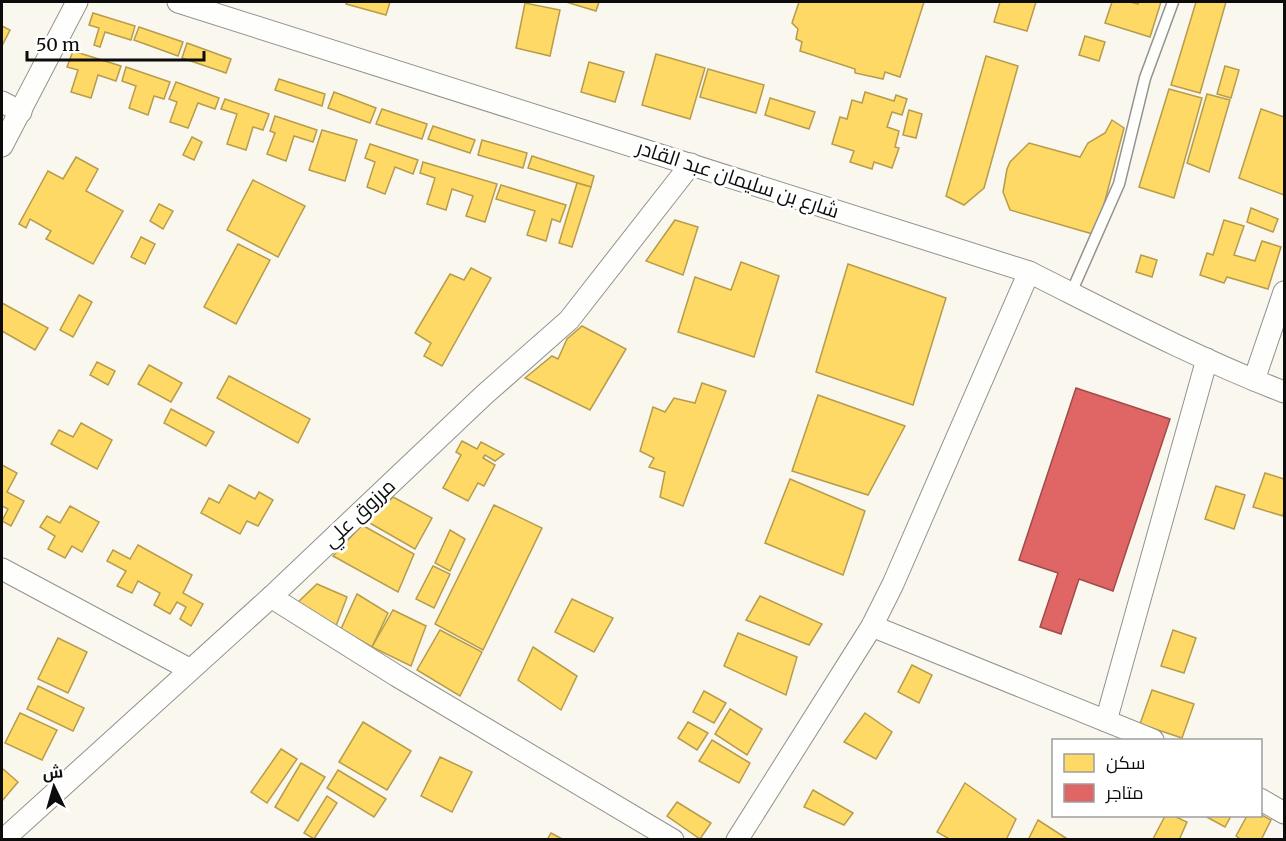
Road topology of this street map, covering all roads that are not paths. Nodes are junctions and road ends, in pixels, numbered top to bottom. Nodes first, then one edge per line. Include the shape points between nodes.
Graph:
1 (77, 2) edge
2 (178, 2) edge
3 (1173, 2) edge
4 (2, 102) edge
5 (21, 112) junction
6 (2, 146) edge
7 (691, 164) junction
8 (1029, 272) junction
9 (1284, 292) edge
10 (1071, 293) junction
11 (1207, 359) junction
12 (1254, 380) junction
13 (1284, 392) edge
14 (2, 569) edge
15 (271, 597) junction
16 (872, 626) junction
17 (189, 669) junction
18 (1107, 721) junction
19 (1148, 739) edge
20 (1262, 800) edge
21 (1284, 813) edge
22 (3, 840) edge
23 (673, 840) edge
24 (737, 840) edge

1 - 5 street
2 - 7 street, شارع بن سليمان عبد القادر
3 - 10 lane via 1145,78 1119,184
4 - 5 street
5 - 6 street
7 - 8 street, شارع بن سليمان عبد القادر
7 - 15 street, مرزوق علي via 569,320
8 - 10 street, شارع بن سليمان عبد القادر
8 - 16 street
9 - 12 street
10 - 11 street, شارع بن سليمان عبد القادر
11 - 12 street, شارع بن سليمان عبد القادر
11 - 18 street
12 - 13 street, شارع بن سليمان عبد القادر
14 - 17 street
15 - 17 street, مرزوق علي
15 - 23 street
16 - 18 street
16 - 24 street
17 - 22 street, مرزوق علي
18 - 19 street
20 - 21 street

